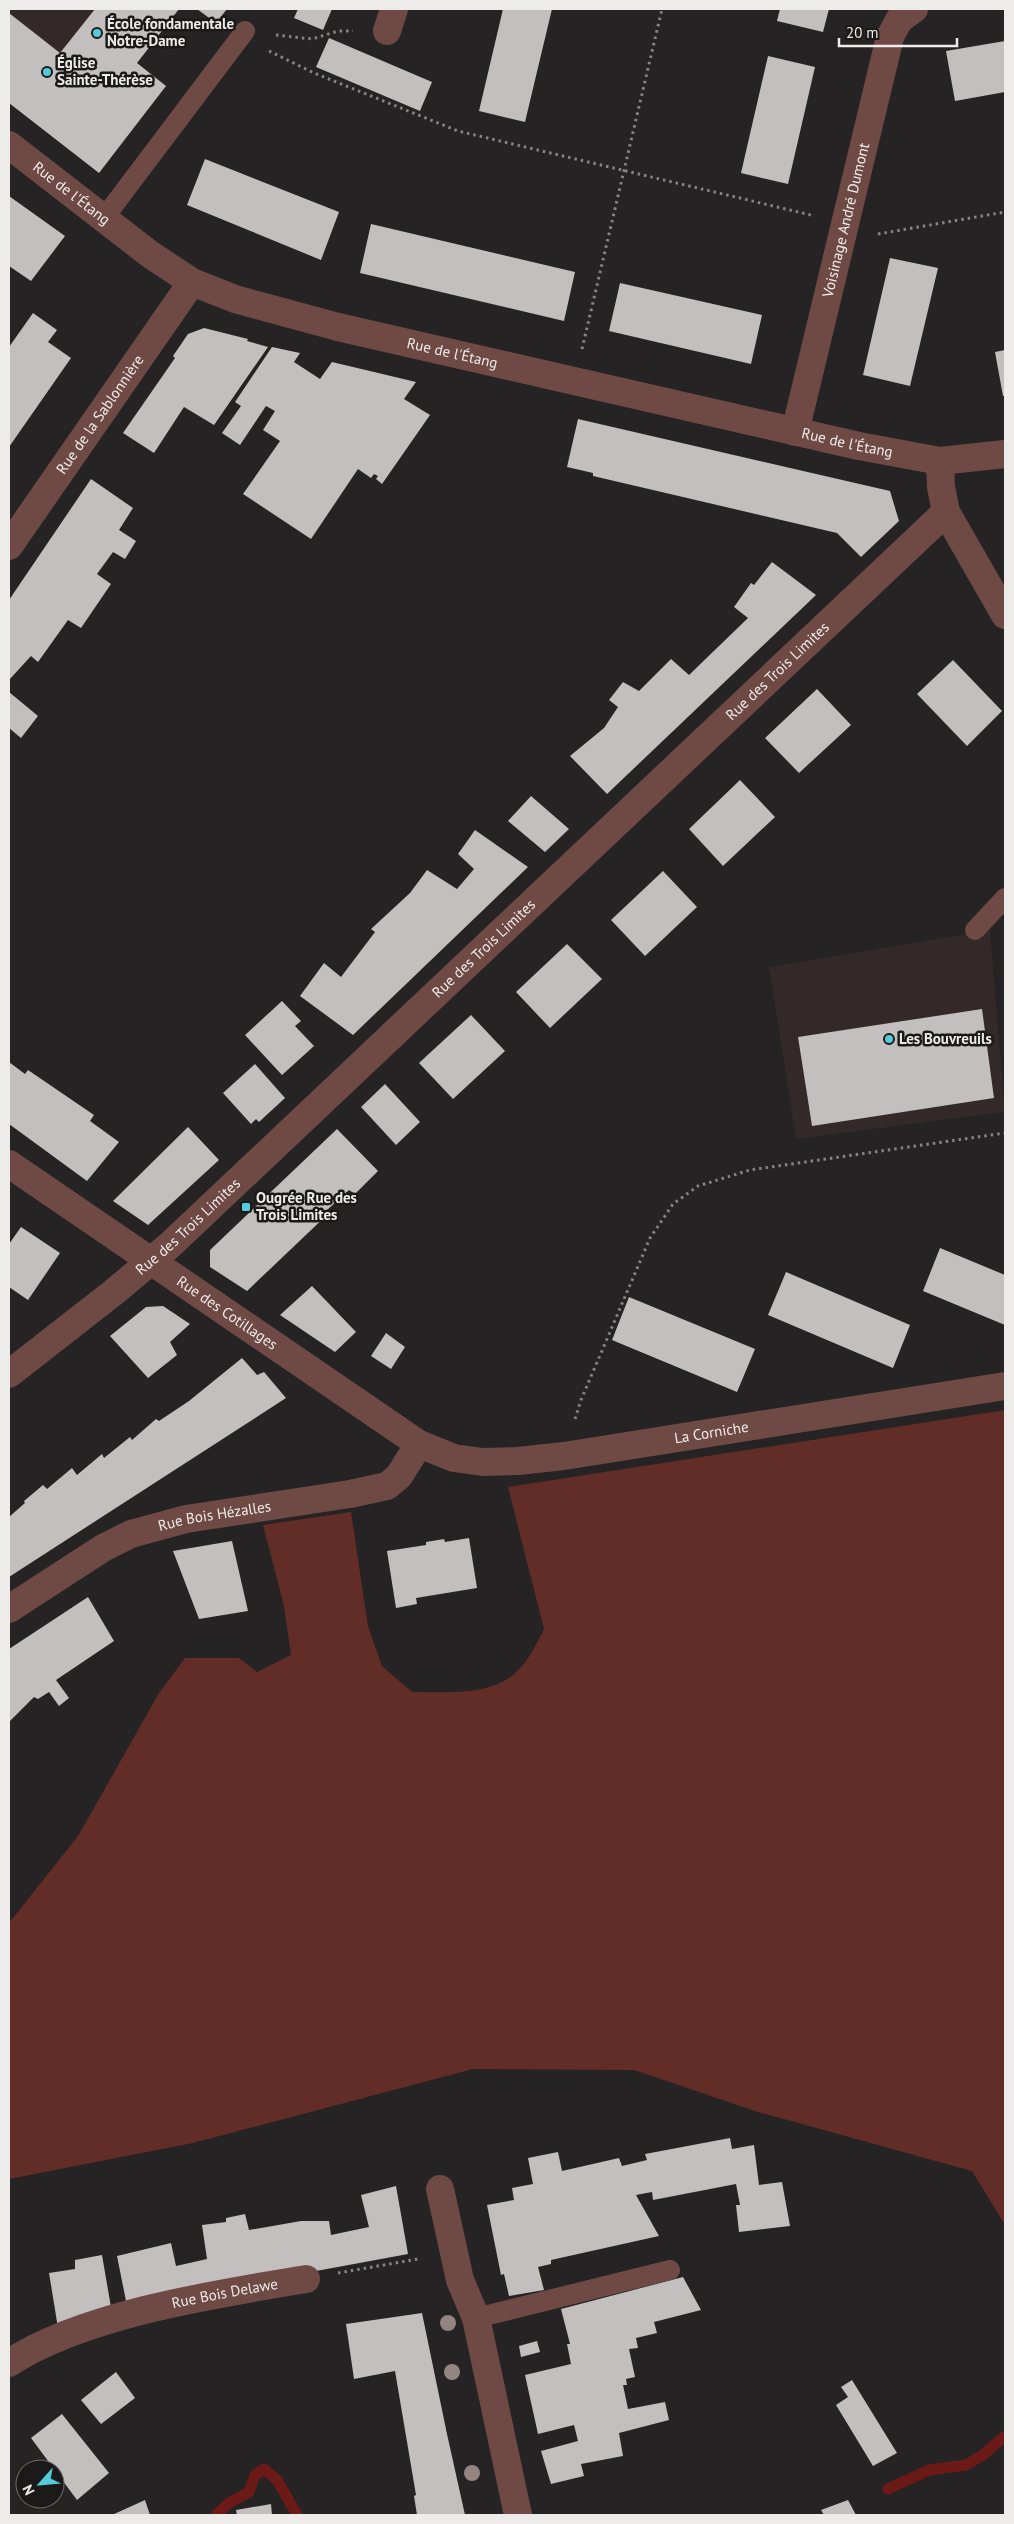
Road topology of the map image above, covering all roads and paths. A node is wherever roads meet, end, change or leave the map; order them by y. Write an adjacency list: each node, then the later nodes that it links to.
1 (662, 9): 6 (path)
2 (907, 11): 9 (street, Voisinage André Dumont)
3 (390, 20): 4 (path)
4 (245, 31): 6 (path); 8 (lane)
5 (9, 144): 8 (street, Rue de l'Étang)
6 (624, 172): 9 (path); 11 (path)
7 (1005, 212): 9 (path)
8 (104, 218): 10 (street, Rue de l'Étang)
9 (842, 231): 12 (street, Voisinage André Dumont)
10 (192, 282): 11 (street, Rue de l'Étang); 16 (street, Rue de la Sablonnière)
11 (575, 380): 12 (street, Rue de l'Étang)
12 (795, 432): 14 (street, Rue de l'Étang)
13 (1005, 454): 14 (street, Rue de l'Étang)
14 (940, 461): 15 (street)
15 (946, 512): 17 (street); 22 (street, Rue des Trois Limites)
16 (9, 546)
17 (1005, 615)
18 (1005, 898): 19 (lane)
19 (975, 930)
20 (1005, 1133): 26 (path)
21 (9, 1164): 22 (street, Rue des Cotillages)
22 (152, 1261): 23 (street, Rue des Trois Limites); 25 (street, Rue des Cotillages)
23 (9, 1374)
24 (1005, 1386): 26 (street, La Corniche)
25 (419, 1444): 26 (street, La Corniche); 27 (street, Rue Bois Hézalles)
26 (564, 1456)
27 (9, 1609)
28 (440, 2189): 32 (street)
29 (420, 2267): 31 (path)
30 (670, 2270): 32 (lane)
31 (306, 2279): 33 (street, Rue Bois Delawe)
32 (476, 2318): 34 (street)
33 (9, 2363)
34 (518, 2515)

